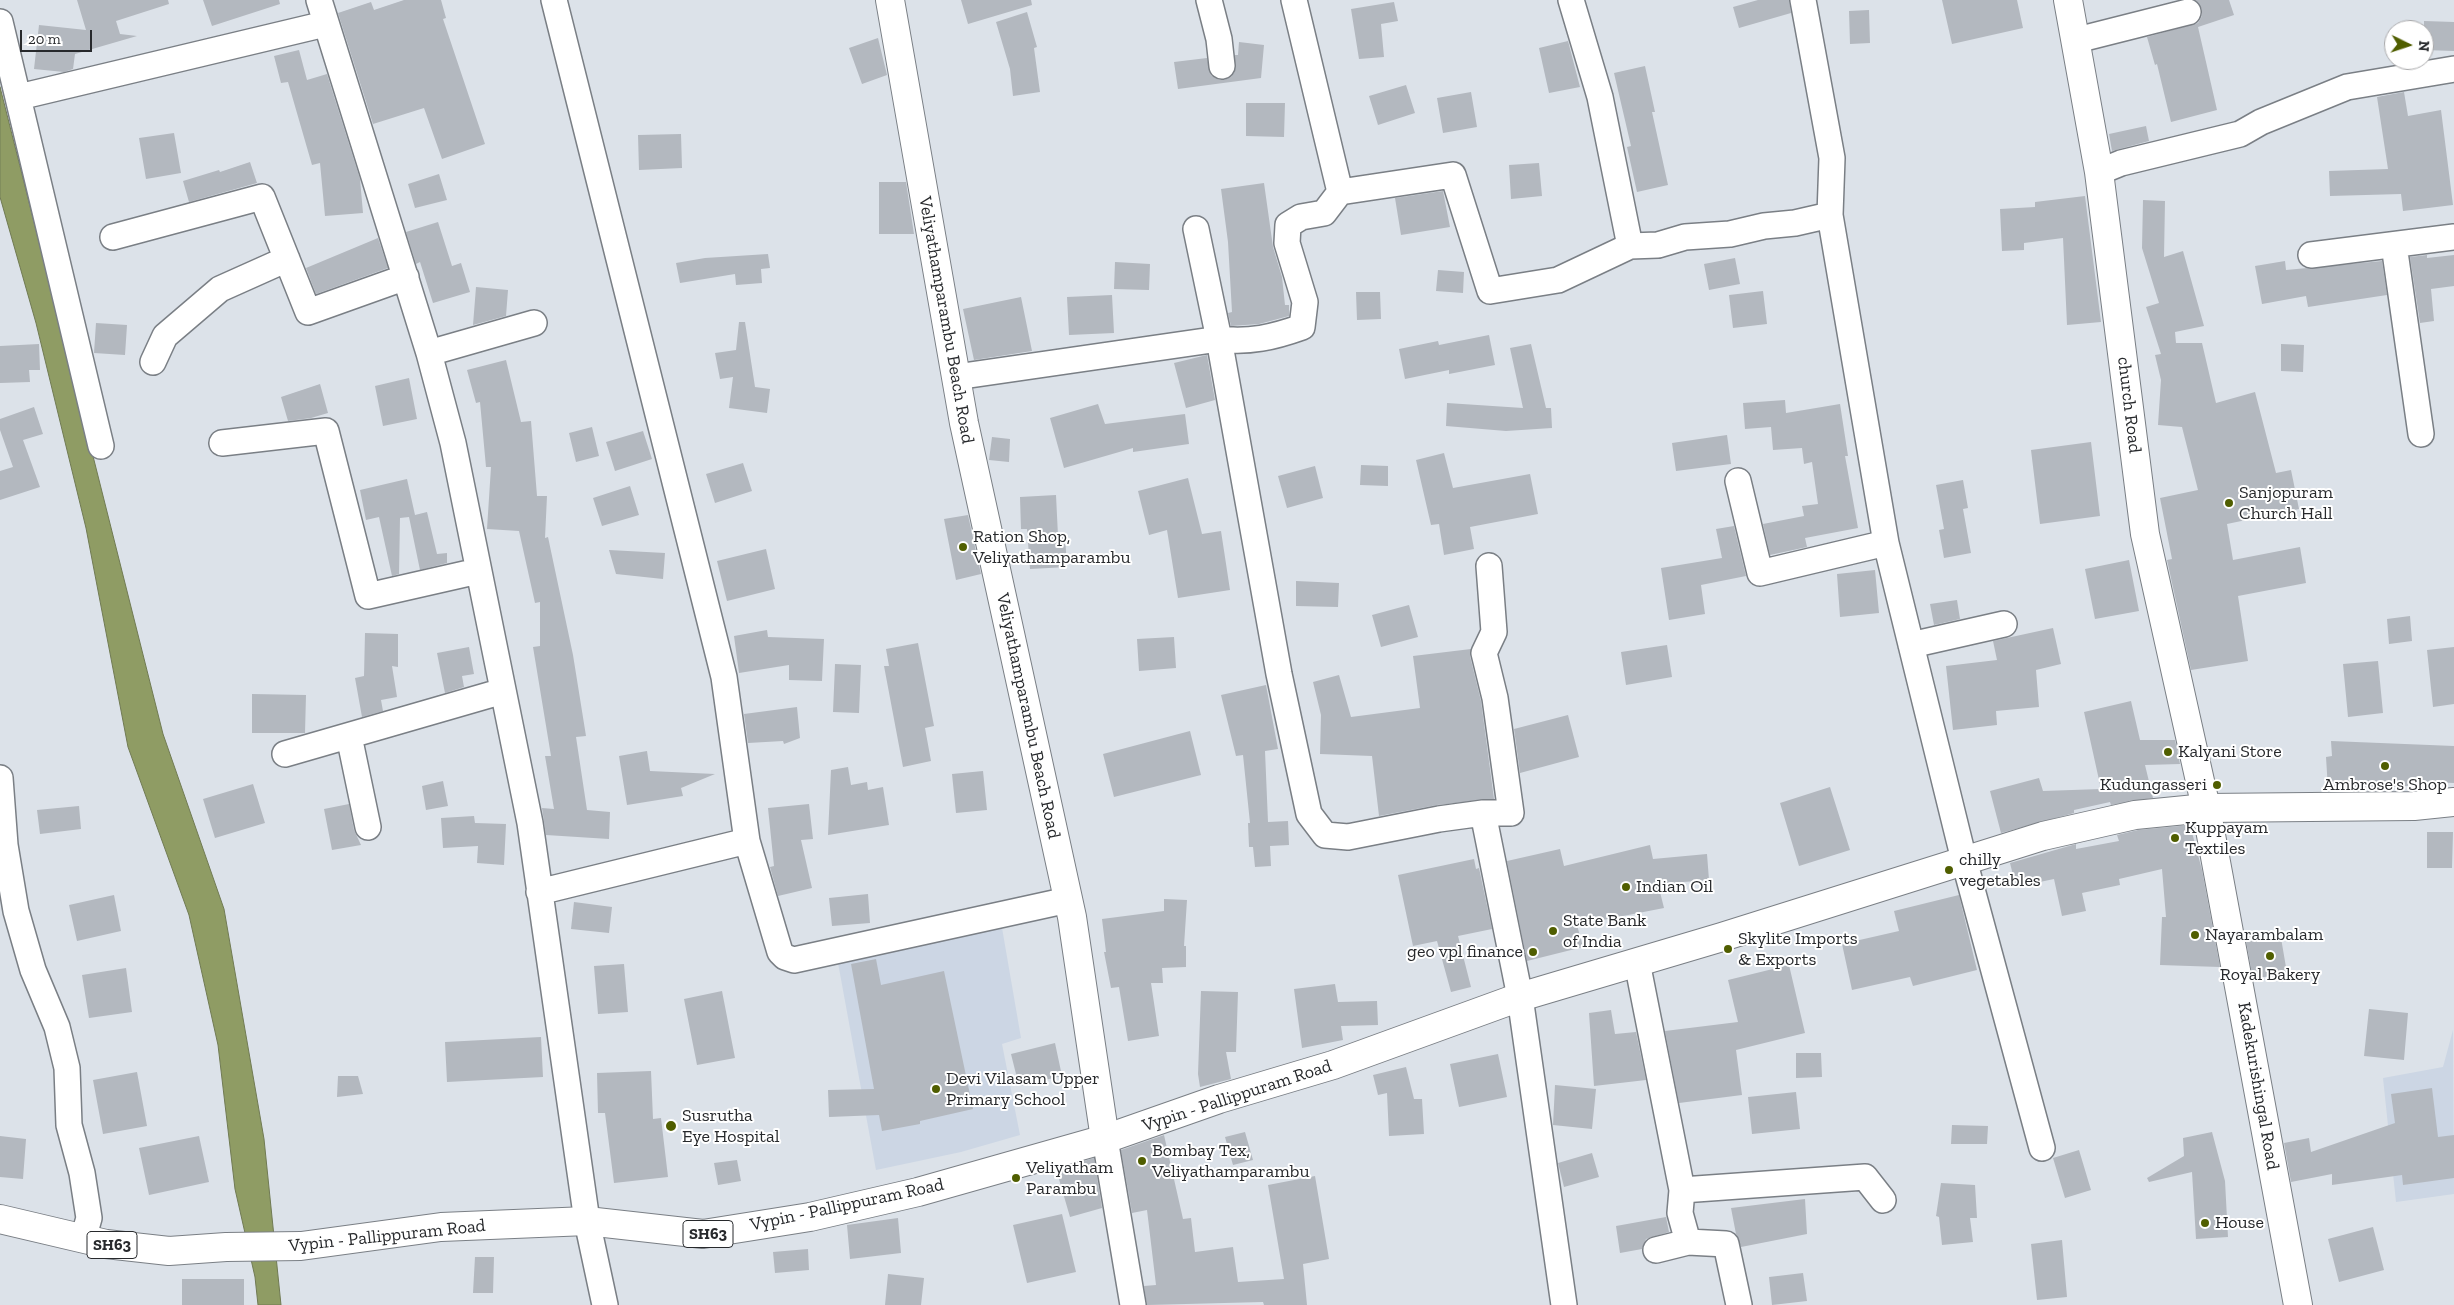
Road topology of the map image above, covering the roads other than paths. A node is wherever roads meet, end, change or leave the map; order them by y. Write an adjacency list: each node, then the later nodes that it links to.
1 (319, 0): 11 (street)
2 (554, 0): 49 (street)
3 (890, 0): 31 (main road, Veliyathamparambu Beach Road)
4 (1209, 0): 13 (street)
5 (1294, 0): 17 (street)
6 (1571, 0): 23 (street)
7 (1803, 0): 18 (street)
8 (2068, 0): 12 (main road, church Road)
9 (2188, 12): 12 (street)
10 (0, 22): 15 (street)
11 (325, 24): 15 (street); 26 (street)
12 (2076, 40): 16 (main road, church Road)
13 (1222, 66)
14 (2454, 69): 16 (street)
15 (19, 97): 34 (street)
16 (2099, 172): 46 (main road, church Road)
17 (1340, 192): 23 (street); 28 (street)
18 (1830, 215): 23 (street); 36 (street)
19 (1196, 229): 28 (street)
20 (113, 237): 25 (street)
21 (2454, 237): 22 (street)
22 (2394, 245): 24 (street); 32 (street)
23 (1630, 246)
24 (2311, 255)
25 (286, 259): 26 (street); 30 (street)
26 (406, 277): 29 (street)
27 (534, 322): 29 (street)
28 (1219, 339): 31 (street); 47 (street)
29 (429, 353): 38 (street)
30 (153, 362)
31 (956, 376): 52 (main road, Veliyathamparambu Beach Road)
32 (2421, 434)
33 (222, 443): 38 (street)
34 (101, 446)
35 (1738, 481): 36 (street)
36 (1886, 543): 40 (street)
37 (1489, 566): 47 (street)
38 (478, 570): 41 (street)
39 (2004, 624): 40 (street)
40 (1911, 645): 50 (street)
41 (503, 691): 42 (street); 51 (street)
42 (349, 736): 43 (street); 48 (street)
43 (285, 754)
44 (0, 778): 61 (street)
45 (2454, 802): 46 (main road, Vypin - Pallippuram Road / SH63)
46 (2206, 808): 50 (main road, Vypin - Pallippuram Road / SH63); 68 (main road, Kadekurishingal Road)
47 (1482, 814): 54 (street)
48 (368, 827)
49 (747, 841): 51 (street); 52 (street)
50 (1964, 860): 53 (main road, Vypin - Pallippuram Road / SH63); 56 (street)
51 (539, 892): 60 (street)
52 (1068, 900): 55 (main road, Veliyathamparambu Beach Road)
53 (1637, 962): 54 (main road, Vypin - Pallippuram Road / SH63); 57 (street)
54 (1520, 997): 55 (main road, Vypin - Pallippuram Road / SH63); 66 (street)
55 (1105, 1139): 60 (main road, Vypin - Pallippuram Road / SH63); 65 (street)
56 (2042, 1148)
57 (1682, 1190): 58 (street); 62 (street)
58 (1883, 1200)
59 (0, 1219): 61 (main road, Vypin - Pallippuram Road / SH63)
60 (587, 1220): 61 (main road, Vypin - Pallippuram Road / SH63); 64 (street)
61 (83, 1240)
62 (1688, 1242): 63 (street); 67 (street)
63 (1656, 1250)
64 (605, 1305)
65 (1133, 1305)
66 (1564, 1305)
67 (1739, 1305)
68 (2298, 1305)

